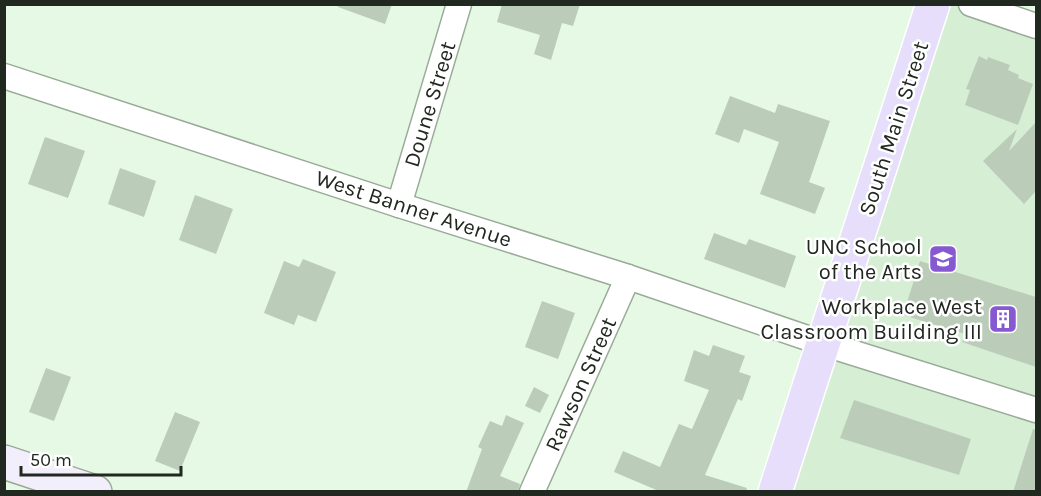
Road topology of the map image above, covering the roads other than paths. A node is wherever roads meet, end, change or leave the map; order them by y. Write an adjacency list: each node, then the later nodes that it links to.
1 (459, 4): 6 (street, Doune Street)
2 (933, 4): 8 (main road, South Main Street)
3 (971, 4): 4 (street)
4 (1036, 26)
5 (4, 76): 6 (street, West Banner Avenue)
6 (399, 205): 7 (street, West Banner Avenue)
7 (628, 277): 8 (street, West Banner Avenue); 12 (street, Rawson Street)
8 (822, 343): 9 (street, West Banner Avenue); 13 (main road, South Main Street)
9 (1036, 410)
10 (4, 462): 11 (street)
11 (95, 492)
12 (532, 492)
13 (775, 492)

